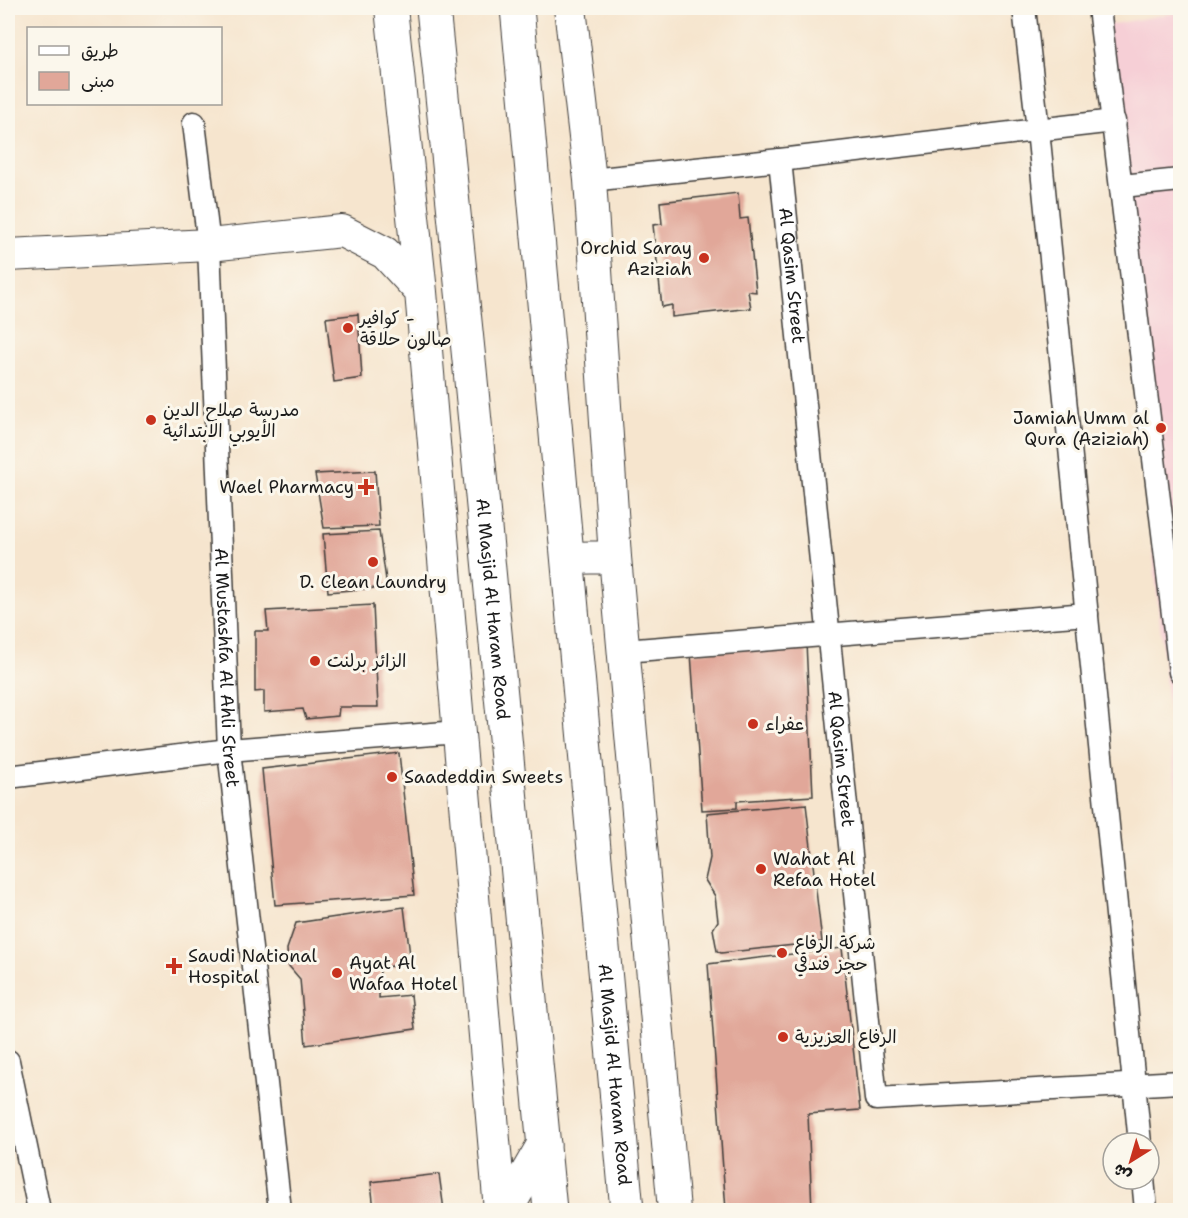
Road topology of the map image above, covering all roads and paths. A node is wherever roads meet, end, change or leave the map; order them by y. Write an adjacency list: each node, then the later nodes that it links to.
1 (391, 8): 16 (street)
2 (433, 8): 30 (main road, Al Masjid Al Haram Road)
3 (517, 8): 18 (main road, Al Masjid Al Haram Road)
4 (570, 8): 11 (street)
5 (1024, 8): 9 (street)
6 (1099, 8): 7 (street)
7 (1113, 121): 9 (street); 13 (street)
8 (194, 123): 14 (street, Al Mustashfa Al Ahli Street)
9 (1038, 130): 10 (street); 19 (street)
10 (780, 160): 11 (street); 20 (street, Al Qasim Street)
11 (590, 180): 17 (street)
12 (1180, 180): 13 (street)
13 (1122, 186): 22 (street)
14 (209, 245): 15 (street); 16 (street); 24 (street, Al Mustashfa Al Ahli Street)
15 (8, 255)
16 (421, 292): 23 (street)
17 (615, 557): 18 (street); 21 (street)
18 (567, 558): 37 (main road, Al Masjid Al Haram Road)
19 (1087, 614): 20 (street); 28 (street)
20 (829, 635): 21 (street); 28 (street, Al Qasim Street)
21 (624, 651): 38 (street)
22 (1180, 672)
23 (458, 732): 24 (street); 34 (street)
24 (229, 750): 25 (street); 33 (street, Al Mustashfa Al Ahli Street)
25 (8, 777)
26 (8, 1061): 32 (street)
27 (1180, 1082): 28 (street)
28 (1134, 1085): 29 (street)
29 (1139, 1131)
30 (544, 1144): 35 (main road); 36 (main road, Al Masjid Al Haram Road)
31 (1144, 1191): 39 (street)
32 (39, 1210)
33 (280, 1210)
34 (500, 1210)
35 (506, 1210)
36 (550, 1210)
37 (627, 1210)
38 (674, 1210)
39 (1146, 1210)

